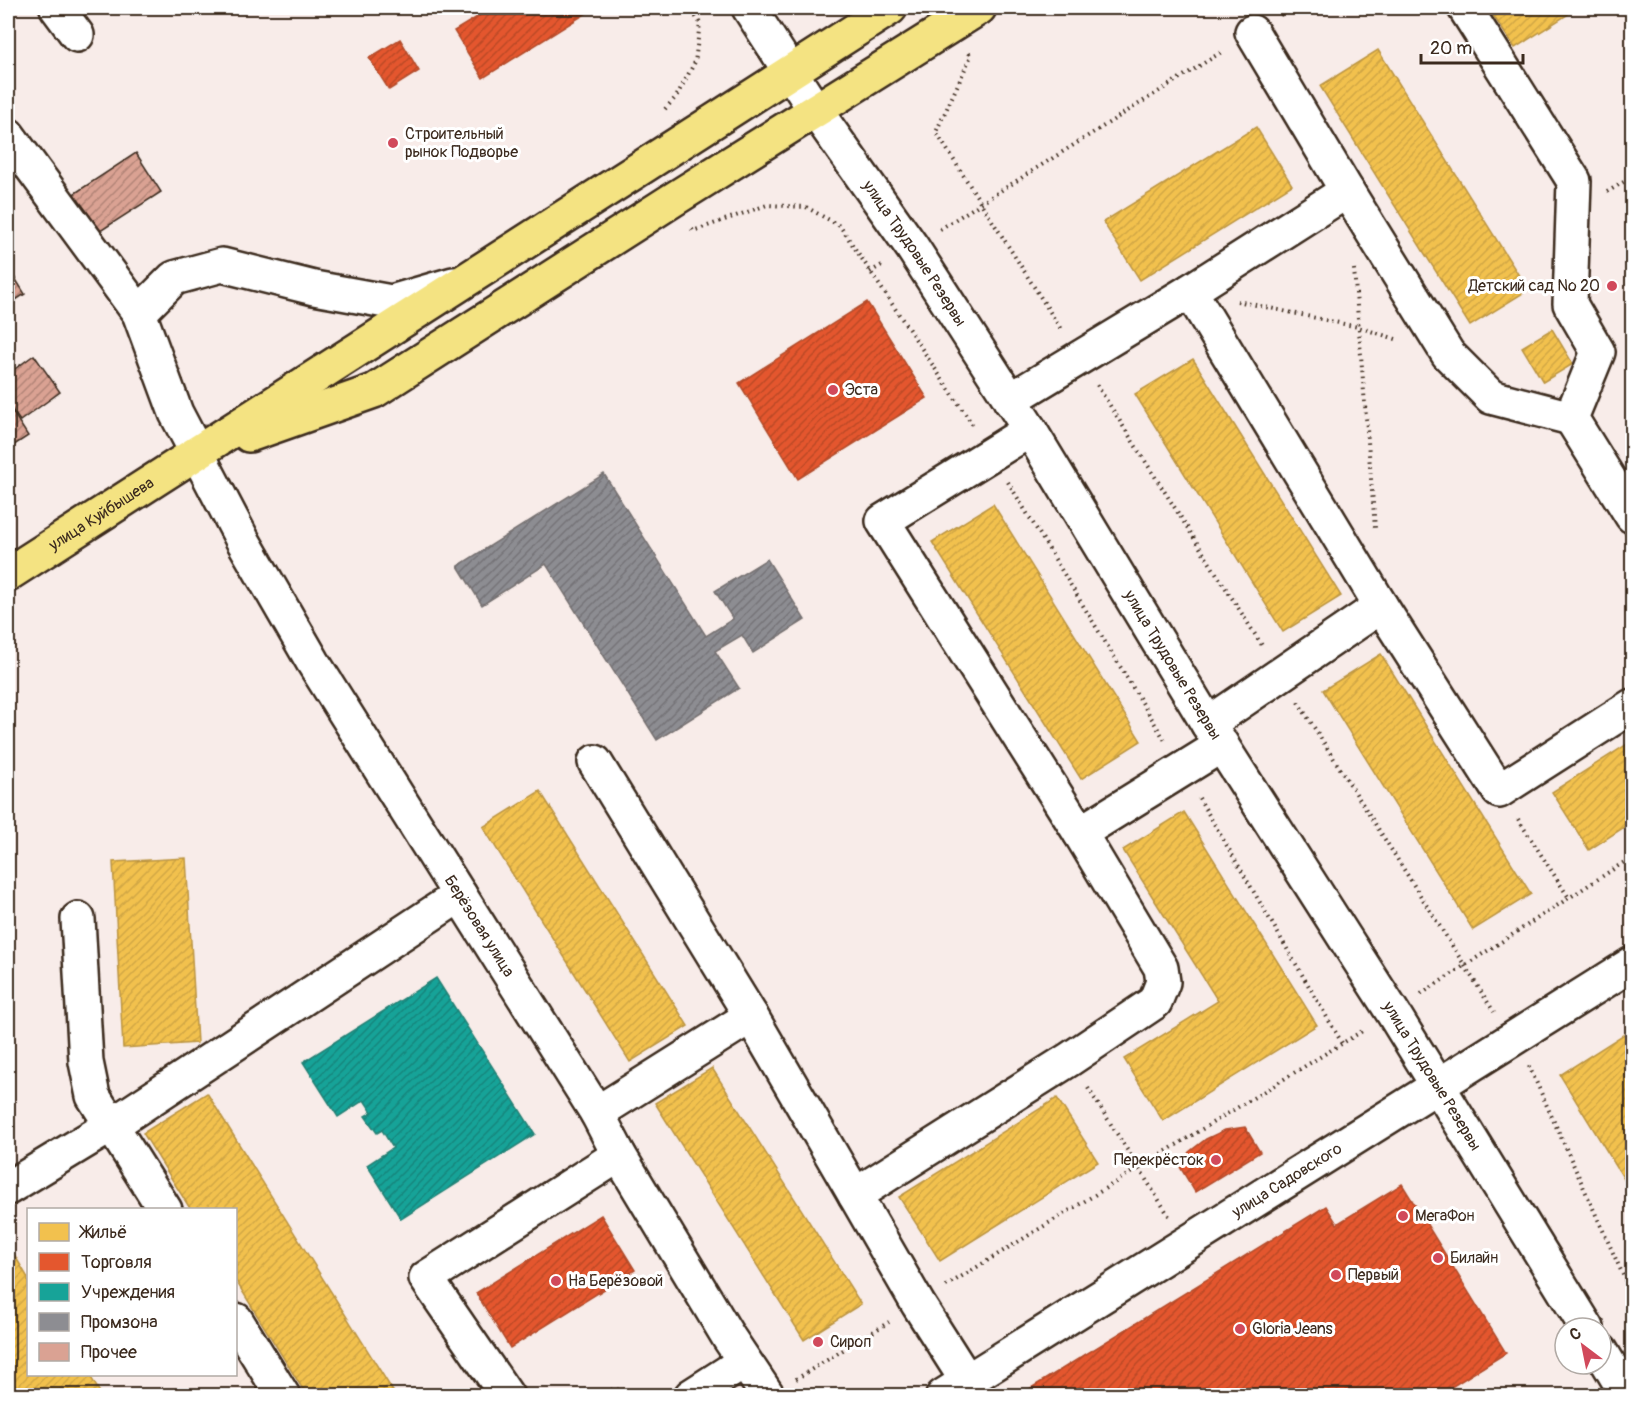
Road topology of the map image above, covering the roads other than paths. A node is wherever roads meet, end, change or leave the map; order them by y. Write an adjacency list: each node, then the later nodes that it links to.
1 (57, 8): 7 (street)
2 (749, 8): 8 (street, улица Трудовые Резервы)
3 (890, 8): 8 (main road)
4 (979, 8): 9 (main road)
5 (1465, 8): 16 (street)
6 (1252, 32): 11 (street)
7 (77, 35)
8 (790, 70): 9 (street, улица Трудовые Резервы); 12 (main road)
9 (815, 110): 15 (street, улица Трудовые Резервы); 18 (main road)
10 (8, 135): 14 (street, Берёзовая улица)
11 (1347, 191): 13 (street); 16 (street)
12 (467, 281): 14 (street); 18 (main road)
13 (1190, 291): 15 (street); 21 (street)
14 (139, 313): 18 (street, Берёзовая улица)
15 (1011, 400): 17 (street, улица Трудовые Резервы)
16 (1571, 418): 19 (street)
17 (1030, 430): 23 (street, улица Трудовые Резервы); 25 (street)
18 (196, 453): 20 (main road, улица Куйбышева); 26 (street, Берёзовая улица)
19 (1632, 516)
20 (8, 574)
21 (1381, 606): 22 (street); 23 (street)
22 (1632, 706)
23 (1215, 735): 25 (street); 30 (street, улица Трудовые Резервы)
24 (595, 762): 29 (street)
25 (1080, 833): 35 (street)
26 (460, 895): 31 (street, Берёзовая улица); 32 (street)
27 (78, 919): 32 (street)
28 (1632, 964): 30 (street, улица Садовского)
29 (751, 1016): 31 (street); 35 (street)
30 (1438, 1085): 37 (street, улица Трудовые Резервы); 41 (street, улица Садовского)
31 (597, 1113): 33 (street, Берёзовая улица)
32 (112, 1125): 34 (street); 36 (street)
33 (619, 1155): 39 (street, Берёзовая улица); 45 (street)
34 (8, 1188)
35 (855, 1196): 41 (street)
36 (164, 1208)
37 (1580, 1316)
38 (237, 1322): 44 (street)
39 (744, 1362): 43 (street, Берёзовая улица); 46 (street)
40 (1613, 1367): 42 (street)
41 (955, 1388)
42 (1628, 1388)
43 (779, 1389)
44 (283, 1395)
45 (503, 1395)
46 (691, 1395)

